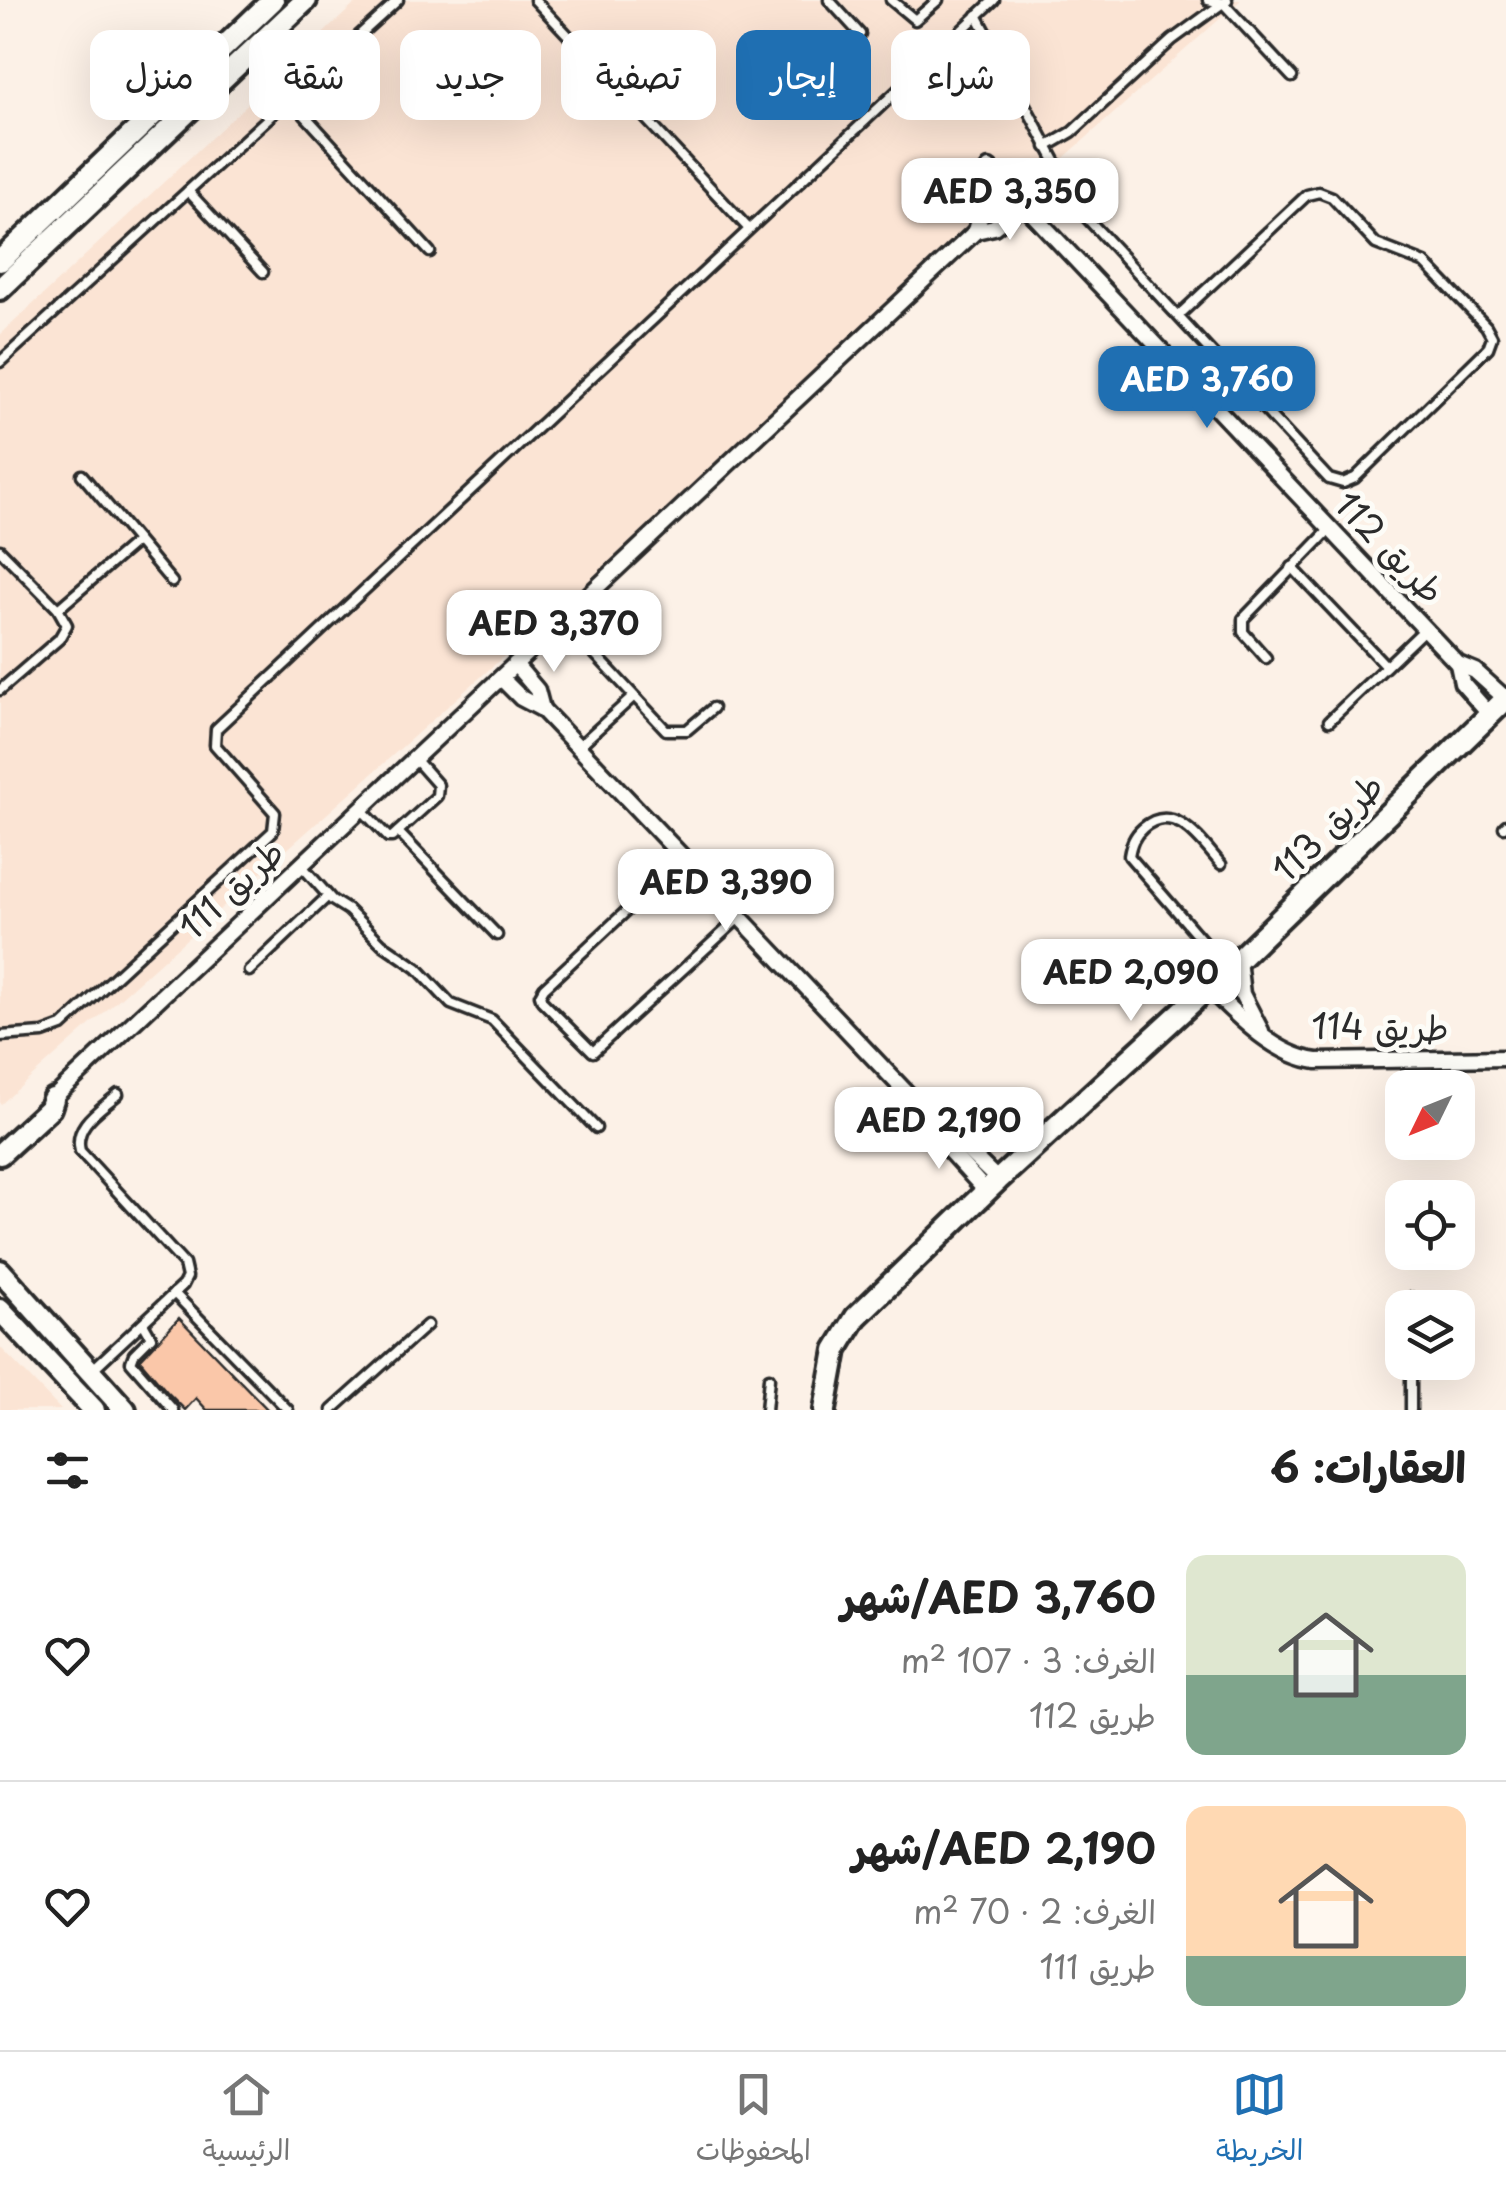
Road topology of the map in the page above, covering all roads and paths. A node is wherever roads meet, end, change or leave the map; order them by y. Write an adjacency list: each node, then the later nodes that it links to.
1 (274, 0): 25 (street)
2 (306, 0): 27 (street)
3 (398, 0): 12 (lane)
4 (535, 0): 22 (lane)
5 (829, 0): 13 (lane)
6 (891, 0): 7 (lane)
7 (938, 0)
8 (994, 0): 11 (lane)
9 (1208, 0): 10 (lane)
10 (1225, 2): 14 (lane); 17 (lane)
11 (978, 15): 17 (lane); 22 (lane)
12 (364, 30)
13 (856, 30)
14 (1292, 77)
15 (264, 120): 20 (lane)
16 (309, 120): 24 (lane)
17 (1046, 148): 28 (lane)
18 (988, 168): 19 (street, طريق 112)
19 (1006, 186): 21 (street, طريق 112); 23 (street, طريق 111)
20 (188, 191): 26 (lane); 29 (lane)
21 (1022, 204): 23 (street, طريق 111); 31 (street, طريق 112)
22 (748, 228): 65 (lane)
23 (976, 231): 40 (street, طريق 111)
24 (430, 252)
25 (0, 261)
26 (263, 272)
27 (0, 289)
28 (1178, 316): 28 (lane)
29 (0, 362)
30 (82, 475): 32 (lane)
31 (1330, 529): 34 (lane); 37 (street, طريق 112)
32 (138, 541): 35 (lane); 36 (lane)
33 (0, 550): 36 (lane)
34 (1292, 567): 39 (lane); 42 (lane)
35 (172, 582)
36 (58, 609): 44 (lane)
37 (1425, 629): 41 (street, طريق 112); 42 (lane)
38 (594, 653): 45 (lane)
39 (1266, 658)
40 (515, 664): 43 (street, طريق 111); 47 (street)
41 (1458, 664): 46 (street, طريق 112); 49 (street, طريق 112)
42 (1386, 666): 50 (lane)
43 (500, 678): 47 (street); 52 (street, طريق 111)
44 (0, 690)
45 (633, 696): 48 (lane); 51 (lane)
46 (1506, 699): 49 (street, طريق 113)
47 (542, 708): 51 (street)
48 (713, 708)
49 (1490, 715): 61 (street, طريق 113)
50 (1329, 722)
51 (578, 747): 55 (street)
52 (414, 759): 53 (street, طريق 111); 54 (lane)
53 (361, 808): 54 (lane); 57 (street, طريق 111)
54 (398, 832): 60 (lane)
55 (684, 858): 59 (street); 59 (lane)
56 (1221, 864): 61 (lane, طريق 114)
57 (301, 865): 58 (lane); 68 (street, طريق 111)
58 (328, 896): 62 (lane); 69 (lane)
59 (740, 917): 72 (street)
60 (497, 935)
61 (1232, 965): 63 (street, طريق 113); 64 (street, طريق 114)
62 (249, 971)
63 (1208, 988): 64 (street, طريق 114); 72 (street, طريق 113)
64 (1261, 1032): 66 (street, طريق 114)
65 (0, 1036)
66 (1506, 1058)
67 (118, 1094): 74 (lane)
68 (53, 1099): 70 (street, طريق 111); 71 (street)
69 (596, 1128)
70 (0, 1140)
71 (0, 1154)
72 (992, 1185): 81 (street, طريق 113)
73 (0, 1272): 78 (street)
74 (174, 1294): 76 (lane); 85 (lane)
75 (0, 1310): 82 (street)
76 (143, 1322): 78 (lane); 84 (lane)
77 (427, 1326): 86 (lane)
78 (91, 1371): 83 (street)
79 (769, 1378): 87 (lane)
80 (1411, 1380): 90 (lane)
81 (830, 1388): 88 (street, طريق 113); 89 (street, طريق 113)
82 (94, 1410)
83 (125, 1410)
84 (173, 1410)
85 (288, 1410)
86 (332, 1410)
87 (766, 1410)
88 (825, 1410)
89 (836, 1410)
90 (1411, 1410)

